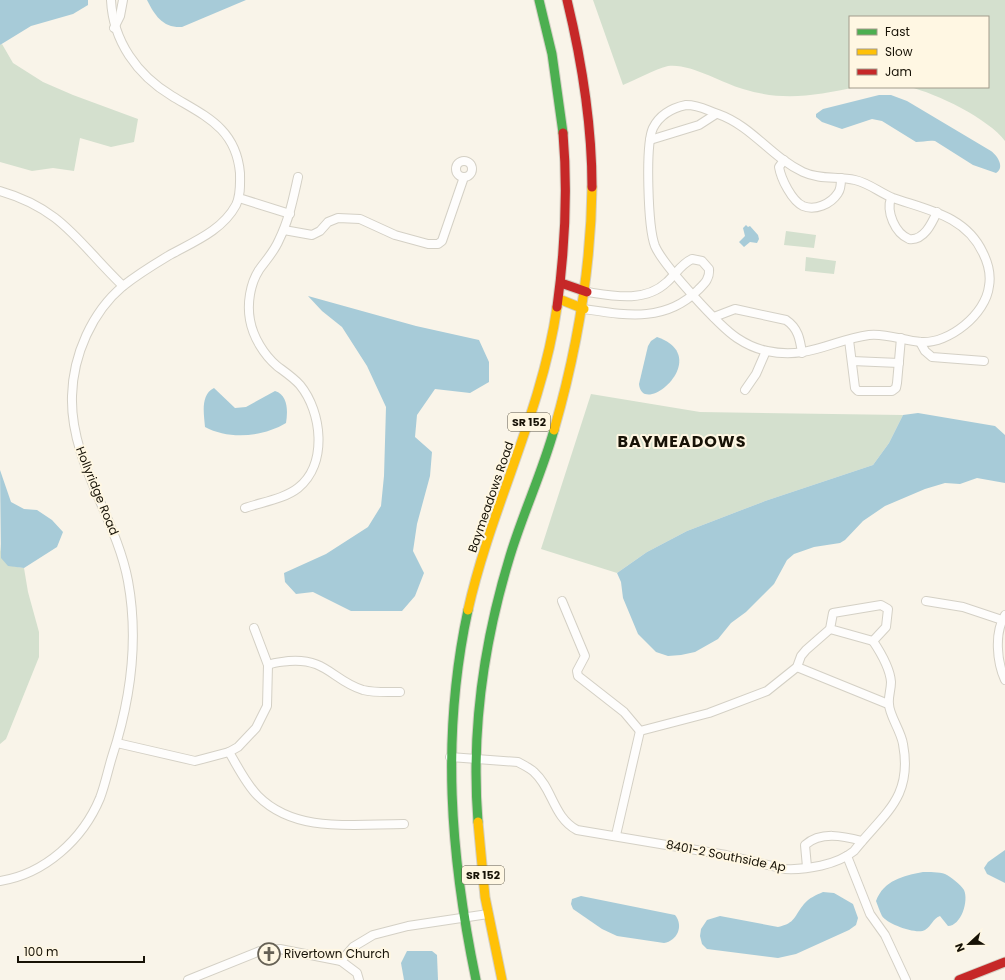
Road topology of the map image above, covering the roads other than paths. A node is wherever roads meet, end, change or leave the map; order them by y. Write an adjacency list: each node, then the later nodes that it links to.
1 (111, 0): 5 (street, Hollyridge Road)
2 (123, 0): 5 (street)
3 (539, 0): 19 (main road, Baymeadows Road / SR 152)
4 (567, 0): 21 (main road, SR 152)
5 (114, 28): 13 (street, Hollyridge Road)
6 (716, 114): 7 (street); 7 (street); 8 (street)
7 (650, 140): 18 (street)
8 (784, 160): 11 (street); 11 (street)
9 (298, 177): 16 (street)
10 (464, 177): 17 (street)
11 (841, 178): 14 (street)
12 (0, 191): 20 (street)
13 (239, 198): 16 (street); 20 (street, Hollyridge Road)
14 (891, 198): 15 (street); 15 (street)
15 (937, 212): 28 (street)
16 (290, 214): 17 (street)
17 (284, 230): 35 (street)
18 (675, 273): 21 (street); 22 (street); 22 (street)
19 (561, 283): 21 (main road); 23 (main road, Baymeadows Road / SR 152)
20 (122, 286): 48 (street, Hollyridge Road)
21 (586, 292): 24 (main road, SR 152)
22 (693, 294): 24 (street); 25 (street)
23 (560, 299): 24 (main road); 50 (main road, Baymeadows Road / SR 152)
24 (584, 309): 51 (main road, SR 152)
25 (714, 317): 29 (street); 30 (street)
26 (902, 338): 27 (street); 28 (street); 33 (street)
27 (849, 340): 30 (street); 31 (street)
28 (920, 342): 32 (street)
29 (766, 351): 30 (street); 34 (street)
30 (802, 353)
31 (852, 361): 33 (street); 33 (street)
32 (984, 361)
33 (899, 363)
34 (745, 390)
35 (245, 508)
36 (926, 601): 38 (street)
37 (562, 602): 47 (street)
38 (1003, 617): 44 (street)
39 (254, 628): 42 (street)
40 (830, 629): 41 (street); 41 (street); 43 (street)
41 (873, 641): 46 (street, 8401-2 Southside Ap)
42 (268, 665): 45 (street); 49 (street)
43 (797, 667): 46 (street); 47 (street)
44 (1005, 680)
45 (400, 692)
46 (888, 704): 54 (street, 8401-2 Southside Ap)
47 (640, 732): 53 (street)
48 (117, 743): 49 (street); 57 (street, Hollyridge Road)
49 (229, 752): 52 (street)
50 (450, 757): 51 (street, 8401-2 Southside Ap); 59 (main road, Baymeadows Road / SR 152)
51 (477, 759): 53 (street, 8401-2 Southside Ap); 58 (main road, SR 152)
52 (404, 824)
53 (616, 835): 56 (street, 8401-2 Southside Ap)
54 (862, 841): 55 (street, 8401-2 Southside Ap); 56 (street)
55 (847, 856): 56 (street, 8401-2 Southside Ap); 66 (street)
56 (807, 867)
57 (0, 881)
58 (488, 914): 59 (street); 65 (main road, SR 152)
59 (462, 917): 60 (street); 64 (main road, Baymeadows Road / SR 152)
60 (341, 961): 62 (street); 63 (street)
61 (1005, 962): 67 (main road)
62 (188, 980)
63 (359, 980)
64 (476, 980)
65 (502, 980)
66 (906, 980)
67 (959, 980)

